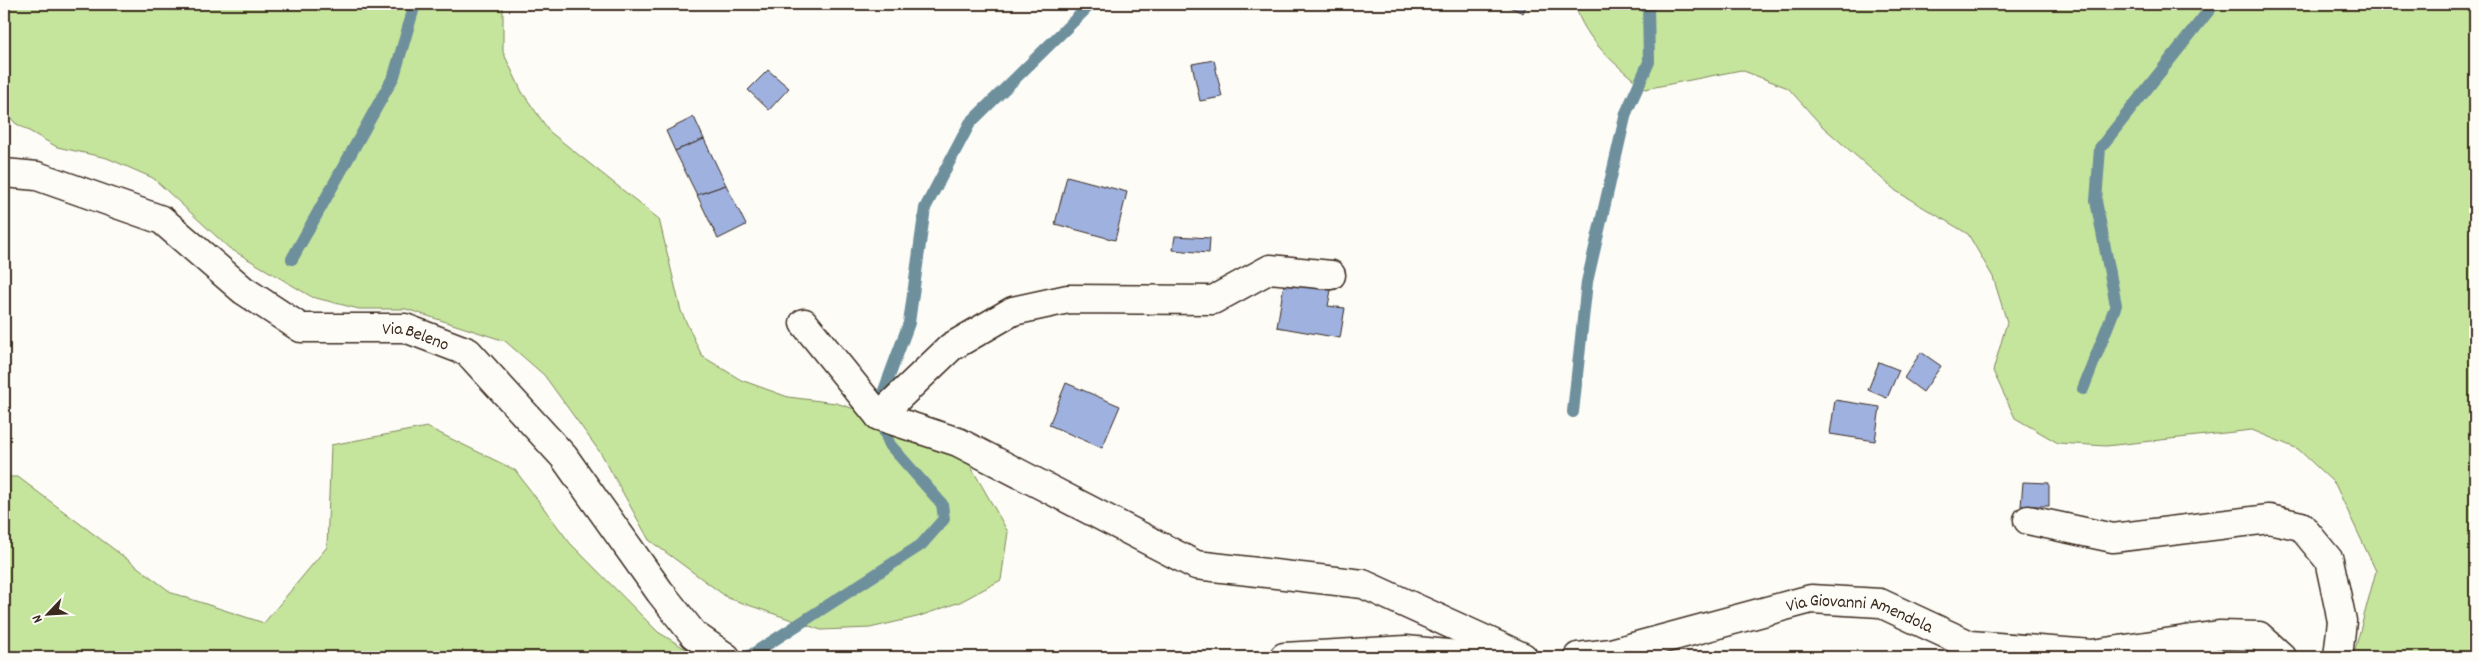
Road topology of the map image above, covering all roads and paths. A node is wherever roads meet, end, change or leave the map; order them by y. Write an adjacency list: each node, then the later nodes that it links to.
1 (4, 173): 6 (street, Via Beleno)
2 (1331, 275): 4 (street)
3 (804, 322): 4 (street)
4 (879, 416): 9 (street)
5 (2028, 520): 12 (street)
6 (726, 657)
7 (1284, 657): 8 (street)
8 (1479, 657)
9 (1523, 657)
10 (1578, 657): 11 (street, Via Giovanni Amendola)
11 (2282, 657)
12 (2338, 657)

